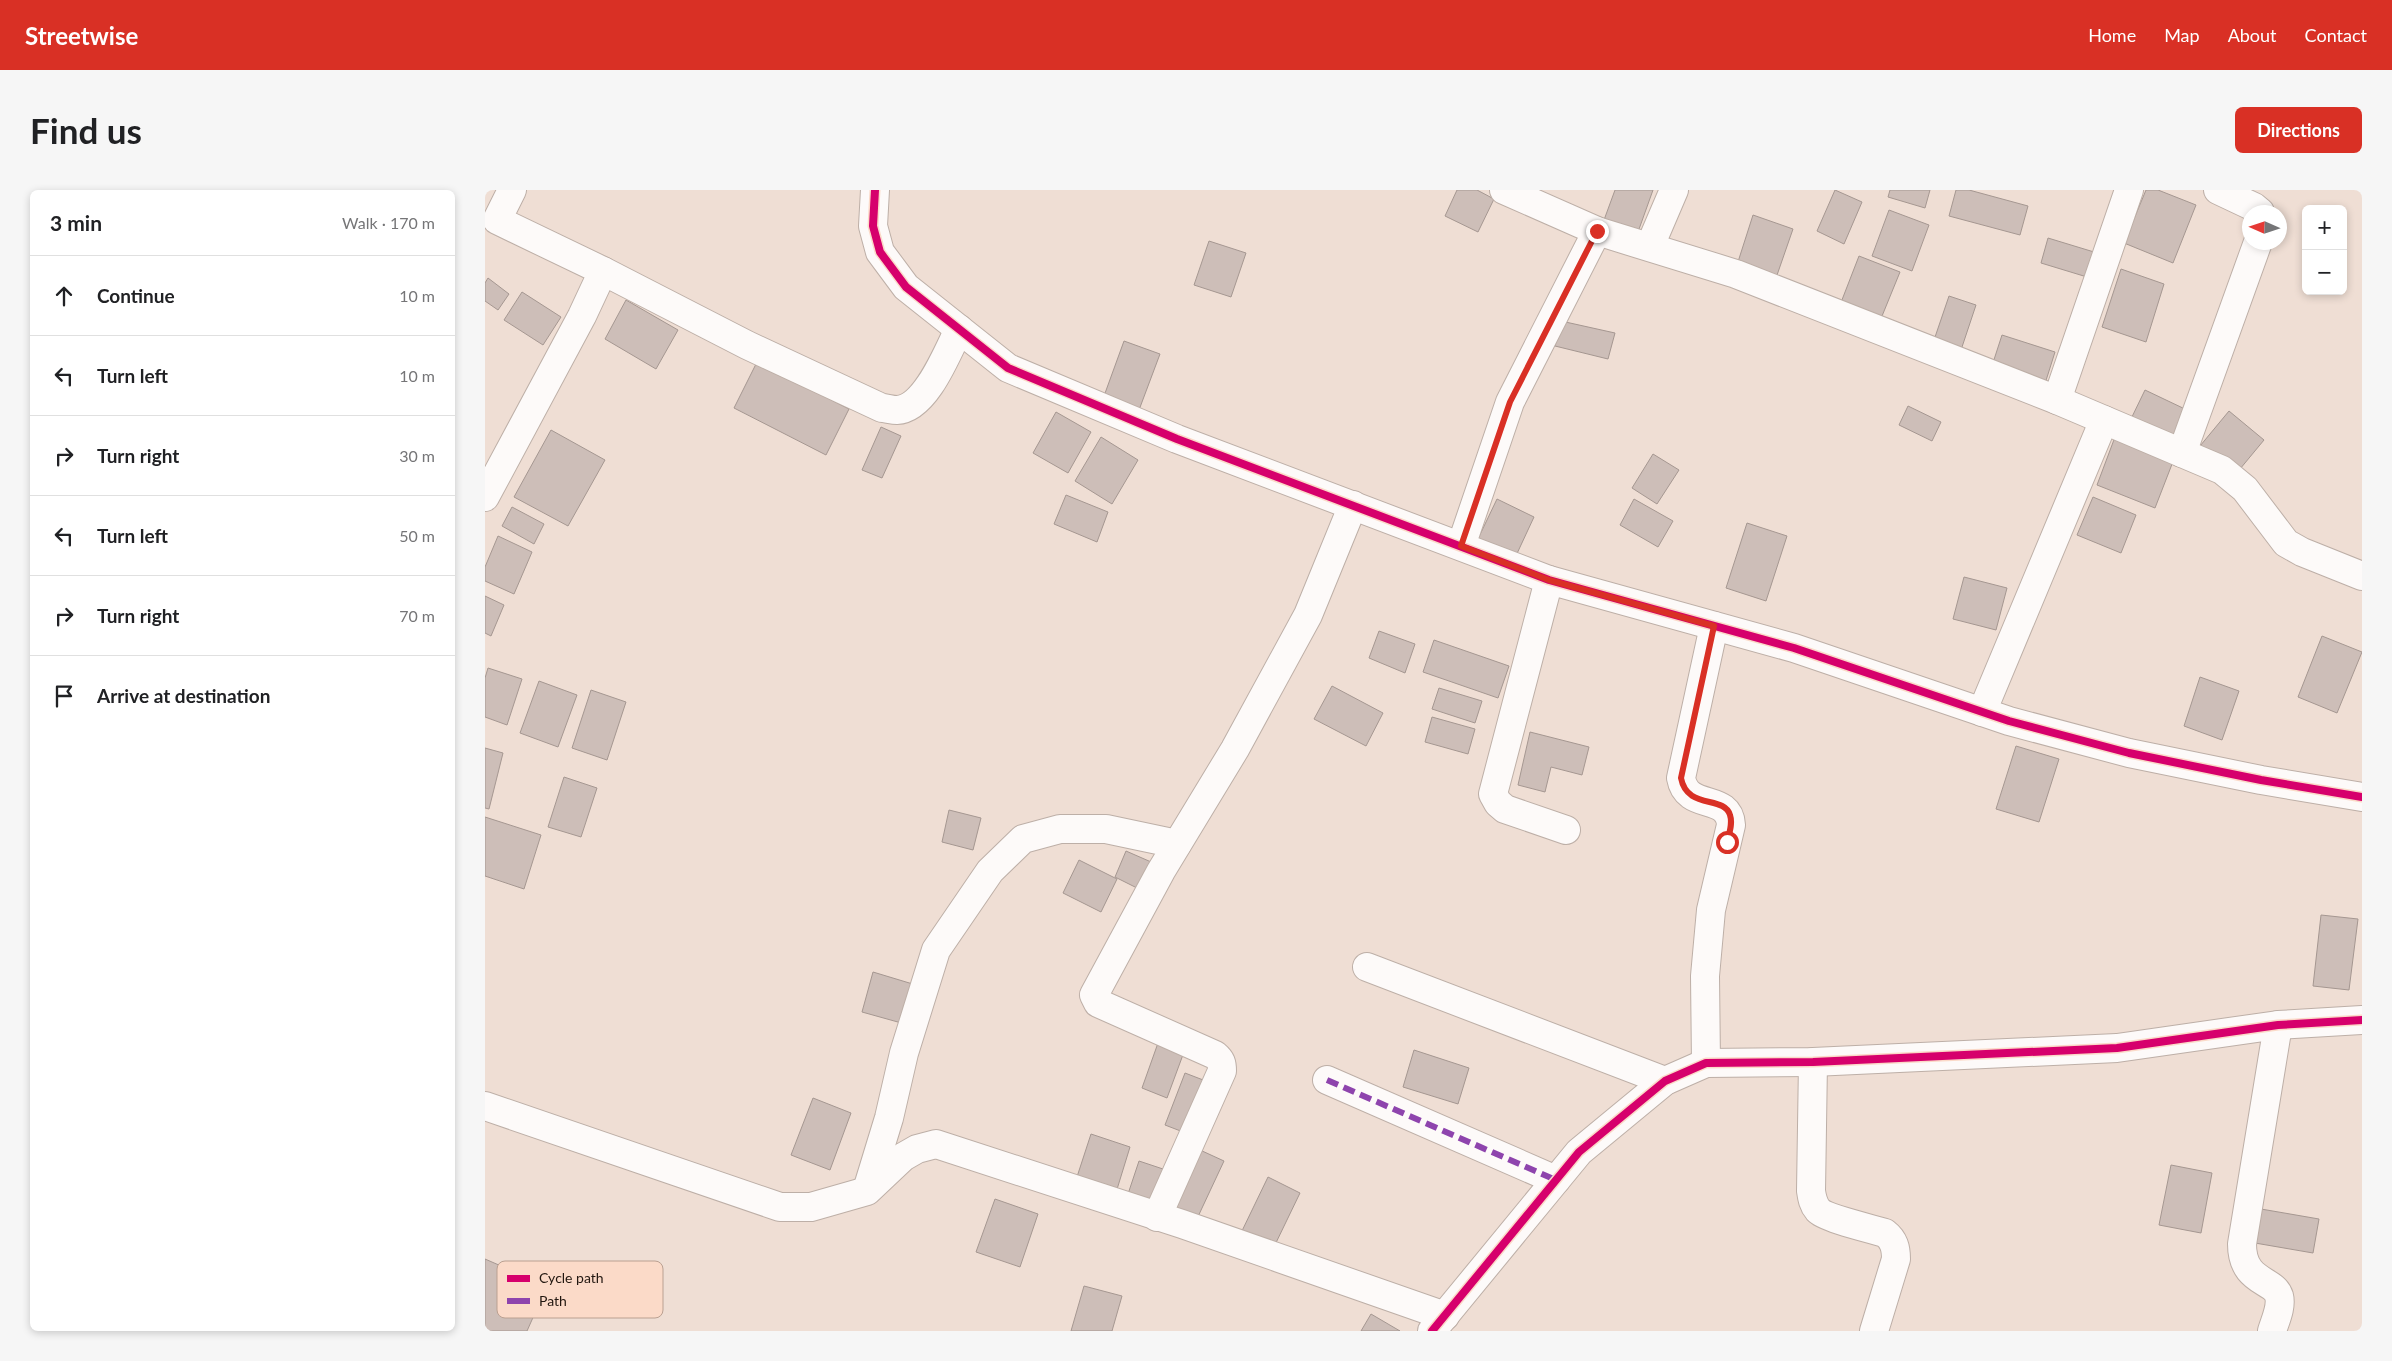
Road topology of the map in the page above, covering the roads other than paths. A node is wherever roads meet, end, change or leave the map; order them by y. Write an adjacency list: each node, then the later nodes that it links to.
1 (512, 190): 8 (street)
2 (875, 190): 13 (street)
3 (1504, 190): 9 (street)
4 (1674, 190): 10 (street)
5 (2129, 190): 14 (street)
6 (2219, 190): 7 (street)
7 (2250, 205)
8 (491, 217): 12 (street)
9 (1597, 231): 10 (street); 19 (street)
10 (1650, 246): 14 (street)
11 (2255, 250): 16 (street)
12 (603, 271): 13 (street); 17 (street)
13 (959, 329): 18 (street)
14 (2057, 400): 15 (street)
15 (2103, 420): 16 (street); 23 (street)
16 (2182, 453): 20 (street)
17 (485, 497)
18 (1353, 505): 19 (street); 26 (street)
19 (1461, 546): 21 (street)
20 (2362, 576)
21 (1549, 580): 22 (street); 25 (street)
22 (1714, 626): 23 (street); 31 (street)
23 (1982, 712): 24 (street)
24 (2362, 797)
25 (1566, 830)
26 (1177, 844): 36 (street); 37 (street)
27 (1367, 967): 33 (street)
28 (2362, 1020): 29 (street)
29 (2278, 1025): 30 (street); 40 (street)
30 (1813, 1062): 31 (street); 39 (street)
31 (1706, 1064): 33 (street)
32 (1327, 1080): 35 (street)
33 (1665, 1081): 35 (street)
34 (485, 1106): 36 (street)
35 (1557, 1180): 38 (street)
36 (867, 1191): 37 (street)
37 (1157, 1217): 38 (street)
38 (1439, 1324)
39 (1874, 1331)
40 (2272, 1331)

